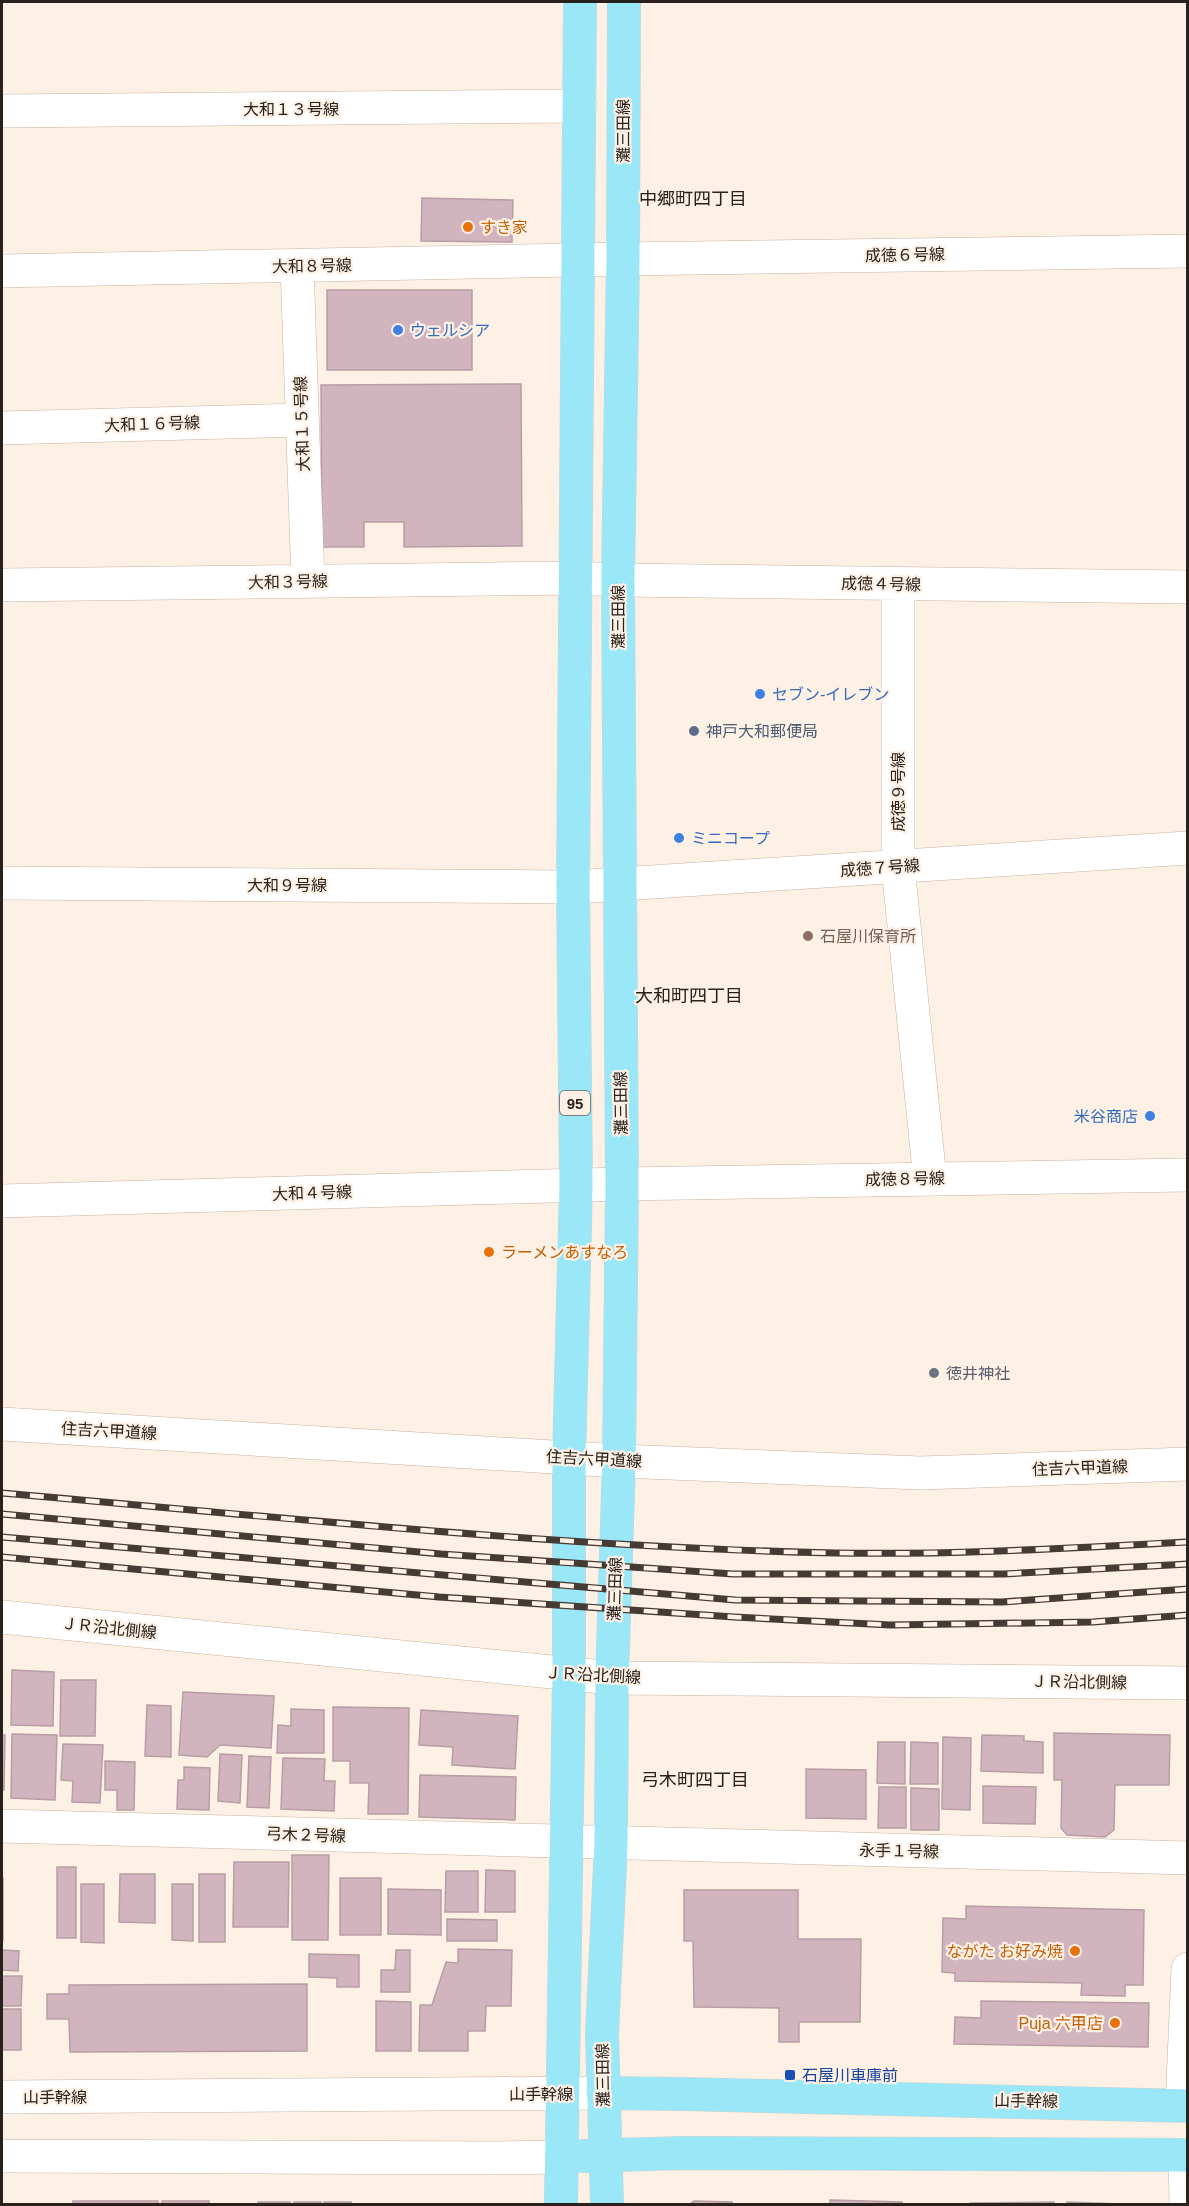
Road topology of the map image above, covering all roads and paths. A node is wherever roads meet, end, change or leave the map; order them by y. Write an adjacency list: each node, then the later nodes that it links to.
1 (580, 2): 3 (main road, 95)
2 (624, 2): 6 (main road, 灘三田線)
3 (580, 106): 4 (street, 大和１３号線); 7 (main road, 95)
4 (2, 111)
5 (1188, 251): 6 (street, 成徳６号線)
6 (623, 259): 7 (street, 大和８号線); 13 (main road, 灘三田線)
7 (579, 261): 8 (street, 大和８号線); 12 (main road, 95)
8 (297, 266): 9 (street, 大和８号線); 10 (street, 大和１５号線)
9 (2, 271)
10 (302, 420): 11 (street, 大和１６号線); 14 (street, 大和１５号線)
11 (2, 428)
12 (575, 578): 13 (street, 成徳４号線); 14 (street, 大和３号線); 22 (main road, 95)
13 (618, 580): 15 (street, 成徳４号線); 21 (main road, 灘三田線)
14 (308, 582): 16 (street, 大和３号線)
15 (898, 584): 17 (street, 成徳４号線); 19 (street, 成徳９号線)
16 (2, 585)
17 (1188, 587)
18 (1188, 848): 19 (street, 成徳７号線)
19 (898, 867): 21 (street, 成徳７号線); 24 (street, 成徳９号線)
20 (2, 883): 22 (street, 大和９号線)
21 (619, 885): 22 (street, 成徳７号線); 25 (main road, 灘三田線)
22 (573, 887): 26 (main road, 95)
23 (1188, 1175): 24 (street, 成徳８号線)
24 (930, 1179): 25 (street, 成徳８号線)
25 (622, 1184): 26 (street, 大和４号線); 30 (main road, 灘三田線)
26 (576, 1185): 27 (street, 大和４号線); 29 (main road, 95)
27 (2, 1201)
28 (2, 1424): 29 (street, 住吉六甲道線)
29 (569, 1458): 30 (street, 住吉六甲道線); 33 (main road, 95)
30 (619, 1461): 31 (street, 住吉六甲道線); 34 (main road, 灘三田線)
31 (1188, 1464)
32 (2, 1617): 33 (street, ＪＲ沿北側線)
33 (569, 1675): 34 (street, ＪＲ沿北側線); 37 (main road, 95)
34 (612, 1678): 35 (street, ＪＲ沿北側線); 38 (main road, 灘三田線)
35 (1188, 1683)
36 (2, 1826): 37 (street, 弓木２号線)
37 (567, 1843): 38 (street, 弓木２号線); 42 (main road, 95)
38 (611, 1844): 39 (street, 永手１号線); 41 (main road, 灘三田線)
39 (1188, 1858)
40 (1188, 1969): 44 (street)
41 (603, 2093): 42 (street, 山手幹線); 44 (main road, 山手幹線); 47 (main road, 灘三田線)
42 (563, 2094): 43 (street, 山手幹線); 48 (main road, 95)
43 (2, 2097)
44 (1185, 2106)
45 (1186, 2155): 47 (main road); 51 (street)
46 (2, 2156): 48 (street)
47 (605, 2156): 48 (main road); 50 (main road, 灘三田線)
48 (562, 2157): 49 (main road, 95)
49 (561, 2205)
50 (607, 2205)
51 (1186, 2205)

